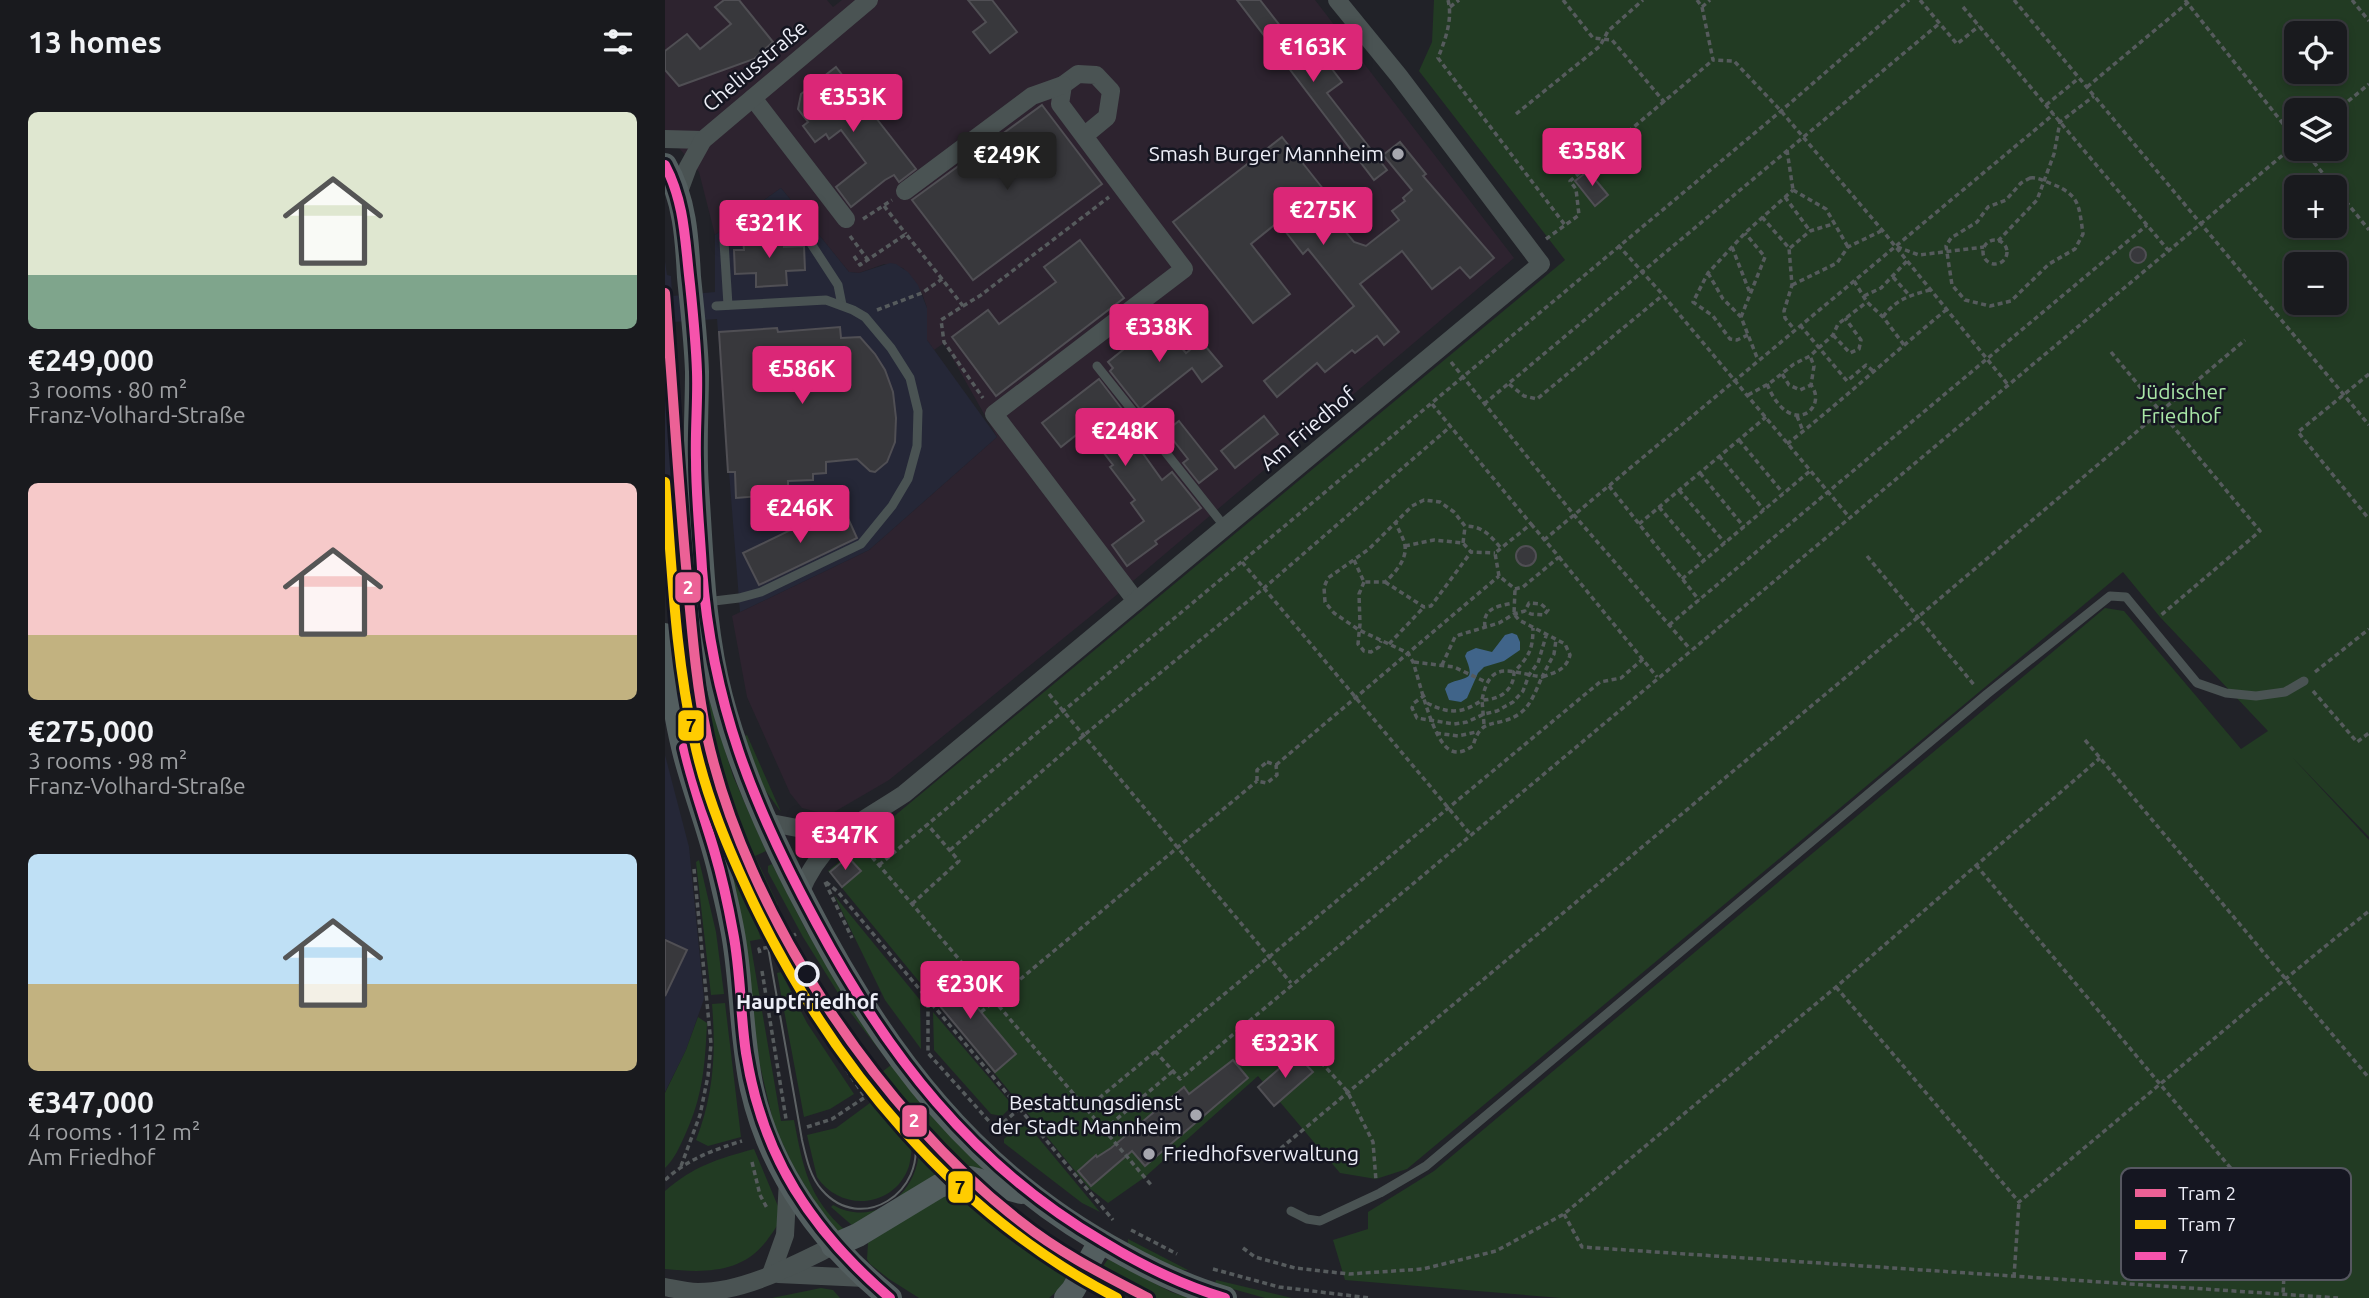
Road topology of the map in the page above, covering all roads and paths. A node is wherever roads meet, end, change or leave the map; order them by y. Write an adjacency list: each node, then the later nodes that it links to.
1 (869, 0): 27 (street, Cheliusstraße)
2 (1337, 0): 72 (street)
3 (1448, 0): 14 (path)
4 (1459, 0): 14 (path)
5 (1563, 0): 20 (path)
6 (1643, 0): 20 (path)
7 (1697, 0): 15 (path)
8 (1710, 0): 15 (path)
9 (1909, 0): 31 (path)
10 (1920, 0): 18 (path)
11 (2014, 0): 22 (path)
12 (2352, 0): 17 (path)
13 (2188, 1): 25 (path); 35 (path)
14 (1450, 7): 57 (path)
15 (1702, 7): 21 (path)
16 (1963, 7): 19 (path)
17 (2369, 20)
18 (1940, 23): 19 (path); 37 (path)
19 (1979, 26): 30 (path)
20 (1604, 39): 29 (path); 32 (path)
21 (1713, 60): 29 (path); 31 (path)
22 (2079, 78): 25 (path); 30 (path)
23 (2369, 83): 28 (path)
24 (1063, 85): 36 (street); 36 (street); 48 (street)
25 (2087, 88): 26 (path)
26 (2094, 96): 34 (path); 55 (path)
27 (753, 98): 39 (street, Cheliusstraße); 54 (street)
28 (2347, 102)
29 (1665, 103): 57 (path)
30 (2046, 105): 33 (path)
31 (1781, 111): 37 (path); 65 (path)
32 (1516, 114)
33 (2054, 114): 34 (path); 68 (path)
34 (2060, 122): 45 (path); 58 (path)
35 (2284, 126)
36 (1084, 136): 46 (street)
37 (1803, 138): 40 (path); 59 (path)
38 (665, 139): 39 (street, Cheliusstraße)
39 (703, 140): 50 (street, Cheliusstraße)
40 (1787, 150): 47 (path); 77 (path)
41 (2284, 152): 55 (path)
42 (2313, 161): 44 (path)
43 (665, 165): 50 (main road)
44 (2324, 175)
45 (2045, 181): 64 (path); 73 (path); 73 (path)
46 (1122, 187): 92 (path); 125 (street)
47 (1793, 190): 49 (path); 56 (path)
48 (905, 191): 52 (path)
49 (1785, 197): 53 (path); 61 (path)
50 (672, 198): 171 (main road)
51 (2347, 204): 60 (path)
52 (884, 206): 54 (path); 63 (path)
53 (1762, 217): 62 (path); 70 (path)
54 (848, 223): 75 (path)
55 (2201, 223): 71 (path); 120 (path)
56 (1833, 224): 61 (path); 67 (path)
57 (1565, 225): 72 (path)
58 (2147, 225): 71 (path); 109 (path)
59 (1882, 230): 67 (path); 68 (path)
60 (2369, 230)
61 (1810, 231): 70 (path)
62 (1745, 233): 66 (path); 84 (path)
63 (906, 234): 75 (path); 80 (path)
64 (1998, 241): 69 (path); 69 (path)
65 (1618, 245): 77 (path); 114 (path)
66 (1732, 247): 78 (path); 84 (path)
67 (1848, 247): 82 (path)
68 (1895, 247): 73 (path); 76 (path); 81 (path)
69 (1984, 247): 73 (path)
70 (1789, 248): 82 (path)
71 (2168, 250): 119 (path)
72 (1530, 251): 105 (street, Am Friedhof)
73 (1948, 253)
74 (854, 256): 75 (path)
75 (868, 260)
76 (1907, 261): 79 (path); 83 (path)
77 (1641, 271): 85 (path); 116 (path)
78 (1708, 272): 95 (path); 100 (path)
79 (1893, 277): 86 (path); 87 (path)
80 (942, 279): 92 (path); 93 (path)
81 (1854, 281): 87 (path); 98 (path)
82 (1792, 285): 99 (path)
83 (1930, 290): 86 (path); 94 (path)
84 (1750, 293): 95 (path)
85 (1663, 295): 115 (path); 116 (path)
86 (1909, 295): 96 (path)
87 (1864, 296): 88 (path)
88 (1867, 302): 96 (path); 97 (path)
89 (728, 305): 90 (lane); 90 (lane); 91 (lane)
90 (842, 305): 171 (lane)
91 (716, 306)
92 (963, 306): 125 (path)
93 (881, 308)
94 (1946, 310): 103 (path); 109 (path)
95 (1741, 317): 100 (path)
96 (1883, 317): 103 (path)
97 (1845, 318): 101 (path); 101 (path)
98 (1800, 325): 99 (path); 104 (path)
99 (1794, 330): 108 (path)
100 (1748, 335): 108 (path)
101 (1833, 335): 104 (path)
102 (2245, 340): 124 (path)
103 (1904, 345): 111 (path)
104 (1819, 348): 107 (path); 111 (path)
105 (1441, 349): 114 (path); 149 (street, Am Friedhof)
106 (2111, 352): 124 (path)
107 (1811, 356): 113 (path); 118 (path)
108 (1758, 360): 115 (path)
109 (1985, 360): 119 (path); 138 (path)
110 (1097, 366): 149 (lane)
111 (1873, 371): 130 (path)
112 (2369, 373): 120 (path)
113 (1782, 374): 117 (path); 118 (path)
114 (1462, 376): 122 (path); 123 (path)
115 (1734, 380): 121 (path); 136 (path)
116 (1509, 384): 123 (path)
117 (1767, 384): 121 (path); 126 (path)
118 (1811, 385): 126 (path)
119 (2009, 386): 143 (path)
120 (2344, 394): 128 (path); 144 (path)
121 (1748, 395): 127 (path)
122 (1431, 403): 129 (path); 162 (path)
123 (1484, 404): 142 (path)
124 (2161, 412): 176 (path); 178 (path)
125 (994, 414): 170 (street)
126 (1797, 416): 130 (path)
127 (1766, 417): 131 (path); 132 (path)
128 (2369, 425)
129 (1451, 426): 146 (path); 167 (path)
130 (1803, 431): 132 (path)
131 (1739, 440): 133 (path); 139 (path)
132 (1787, 444): 134 (path)
133 (1719, 456): 135 (path); 141 (path)
134 (1810, 471): 138 (path); 139 (path)
135 (1700, 472): 137 (path); 150 (path)
136 (1609, 485): 142 (path); 147 (path)
137 (1679, 490): 140 (path); 153 (path)
138 (1828, 492): 143 (path); 169 (path)
139 (1783, 493): 141 (path)
140 (1659, 506): 147 (path); 161 (path)
141 (1764, 510): 150 (path)
142 (1574, 514): 151 (path); 177 (path)
143 (1850, 518): 188 (path)
144 (2369, 519)
145 (1396, 523): 148 (path); 154 (path); 160 (path)
146 (1531, 524): 151 (path); 155 (path)
147 (1639, 524): 164 (path)
148 (1465, 526): 152 (path); 155 (path)
149 (1225, 527): 170 (street, Am Friedhof)
150 (1744, 527): 153 (path)
151 (1544, 540): 159 (path)
152 (1463, 542): 154 (path); 156 (path)
153 (1725, 543): 161 (path)
154 (1405, 546): 166 (path)
155 (1500, 547): 157 (path)
156 (1471, 552): 157 (path); 173 (path)
157 (1495, 553): 163 (path)
158 (1867, 556): 176 (path)
159 (1559, 557): 168 (path); 190 (path)
160 (1354, 560): 165 (path); 182 (path)
161 (1704, 560): 164 (path)
162 (1242, 562): 167 (path); 205 (path)
163 (1499, 576): 168 (path); 189 (path)
164 (1682, 579): 169 (path)
165 (1364, 582): 166 (path); 182 (path)
166 (1385, 582): 173 (path)
167 (1264, 588): 202 (path); 212 (path)
168 (1515, 589): 172 (path)
169 (1699, 600): 177 (path)
170 (1136, 601): 199 (street, Am Friedhof)
171 (705, 603): 218 (main road)
172 (1513, 603): 175 (path); 179 (path)
173 (1424, 607): 187 (path)
174 (1525, 611): 174 (path); 175 (path)
175 (1514, 614): 179 (path); 180 (path)
176 (1918, 617): 200 (path); 245 (path)
177 (1669, 625): 188 (path)
178 (2151, 625): 198 (lane); 260 (lane)
179 (1485, 627): 192 (path)
180 (1533, 628): 184 (path); 193 (path)
181 (2369, 629): 198 (path)
182 (1359, 630): 186 (path); 186 (path)
183 (665, 635): 258 (main road)
184 (1546, 636): 185 (path); 194 (path)
185 (1556, 640): 195 (path); 195 (path)
186 (1381, 641): 187 (path)
187 (1389, 643): 189 (path)
188 (1690, 650): 196 (path)
189 (1408, 653): 191 (path); 202 (path)
190 (1643, 659): 196 (path); 217 (path)
191 (1413, 662): 192 (path); 201 (path)
192 (1442, 665): 197 (path)
193 (1514, 672): 194 (path); 197 (path); 203 (path)
194 (1529, 675): 195 (path); 206 (path)
195 (1542, 677): 208 (path)
196 (1658, 677): 221 (path)
197 (1484, 681): 203 (path)
198 (2304, 681): 211 (path)
199 (1039, 682): 205 (path); 220 (street, Am Friedhof)
200 (1976, 687)
201 (1425, 695): 204 (path); 207 (path)
202 (1356, 698): 215 (path); 217 (path)
203 (1482, 700): 204 (path); 206 (path)
204 (1427, 704): 207 (path)
205 (1063, 711): 212 (path); 219 (path)
206 (1483, 714): 207 (path); 208 (path)
207 (1432, 720): 210 (path)
208 (1484, 724): 209 (path)
209 (1476, 732): 210 (path); 210 (path)
210 (1436, 733)
211 (2369, 733)
212 (1083, 736): 222 (path); 223 (path)
213 (2085, 740): 214 (path)
214 (2100, 758): 226 (path); 233 (path)
215 (1276, 765): 216 (path); 216 (path)
216 (1258, 780): 222 (path)
217 (1448, 808): 221 (path); 232 (path)
218 (766, 822): 220 (street); 228 (main road)
219 (927, 824): 223 (path); 225 (path)
220 (846, 831): 224 (street, Am Friedhof); 225 (path)
221 (1471, 835): 234 (path)
222 (1177, 848): 232 (path); 237 (path)
223 (950, 850): 229 (path)
224 (814, 863): 228 (street, Am Friedhof); 236 (path)
225 (879, 865): 229 (path)
226 (1976, 865): 235 (path); 244 (path)
227 (694, 866): 255 (path)
228 (800, 893): 261 (main road)
229 (912, 904): 237 (path)
230 (2369, 911): 233 (path)
231 (764, 948): 250 (path)
232 (1269, 957): 234 (path); 240 (path)
233 (2286, 977): 243 (path); 244 (path)
234 (1292, 984): 242 (path)
235 (1836, 986): 262 (path); 264 (path)
236 (928, 1001): 248 (path); 248 (path)
237 (994, 1001): 238 (path); 249 (path)
238 (981, 1012)
239 (1304, 1043): 245 (path)
240 (1155, 1051): 242 (path); 249 (path)
241 (842, 1063): 247 (path)
242 (1173, 1071): 252 (path)
243 (2369, 1078)
244 (2161, 1086): 256 (path); 262 (path)
245 (1347, 1091): 254 (path); 260 (path)
246 (870, 1094): 247 (path)
247 (865, 1097): 251 (path)
248 (1020, 1108): 265 (path)
249 (1086, 1109): 252 (path)
250 (786, 1119)
251 (807, 1127)
252 (1104, 1130): 259 (path)
253 (742, 1141): 255 (path)
254 (1274, 1154)
255 (681, 1166): 257 (path)
256 (2230, 1168)
257 (665, 1180)
258 (788, 1180): 268 (main road); 272 (street)
259 (1152, 1186)
260 (1381, 1193): 263 (lane)
261 (1028, 1194): 267 (main road); 268 (main road)
262 (2019, 1202): 273 (path)
263 (1291, 1211)
264 (1564, 1214): 269 (path); 273 (path)
265 (1114, 1222)
266 (1126, 1228): 270 (path)
267 (1100, 1242): 279 (main road); 280 (main road)
268 (833, 1246): 272 (street); 274 (main road)
269 (1243, 1248)
270 (1188, 1260)
271 (1213, 1269): 281 (path)
272 (771, 1274): 274 (street); 276 (street)
273 (2014, 1277): 277 (path)
274 (865, 1278): 278 (main road)
275 (2284, 1280): 277 (path)
276 (665, 1287)
277 (2283, 1295): 282 (path)
278 (890, 1298)
279 (1066, 1298)
280 (1225, 1298)
281 (1370, 1298)
282 (2338, 1298)

